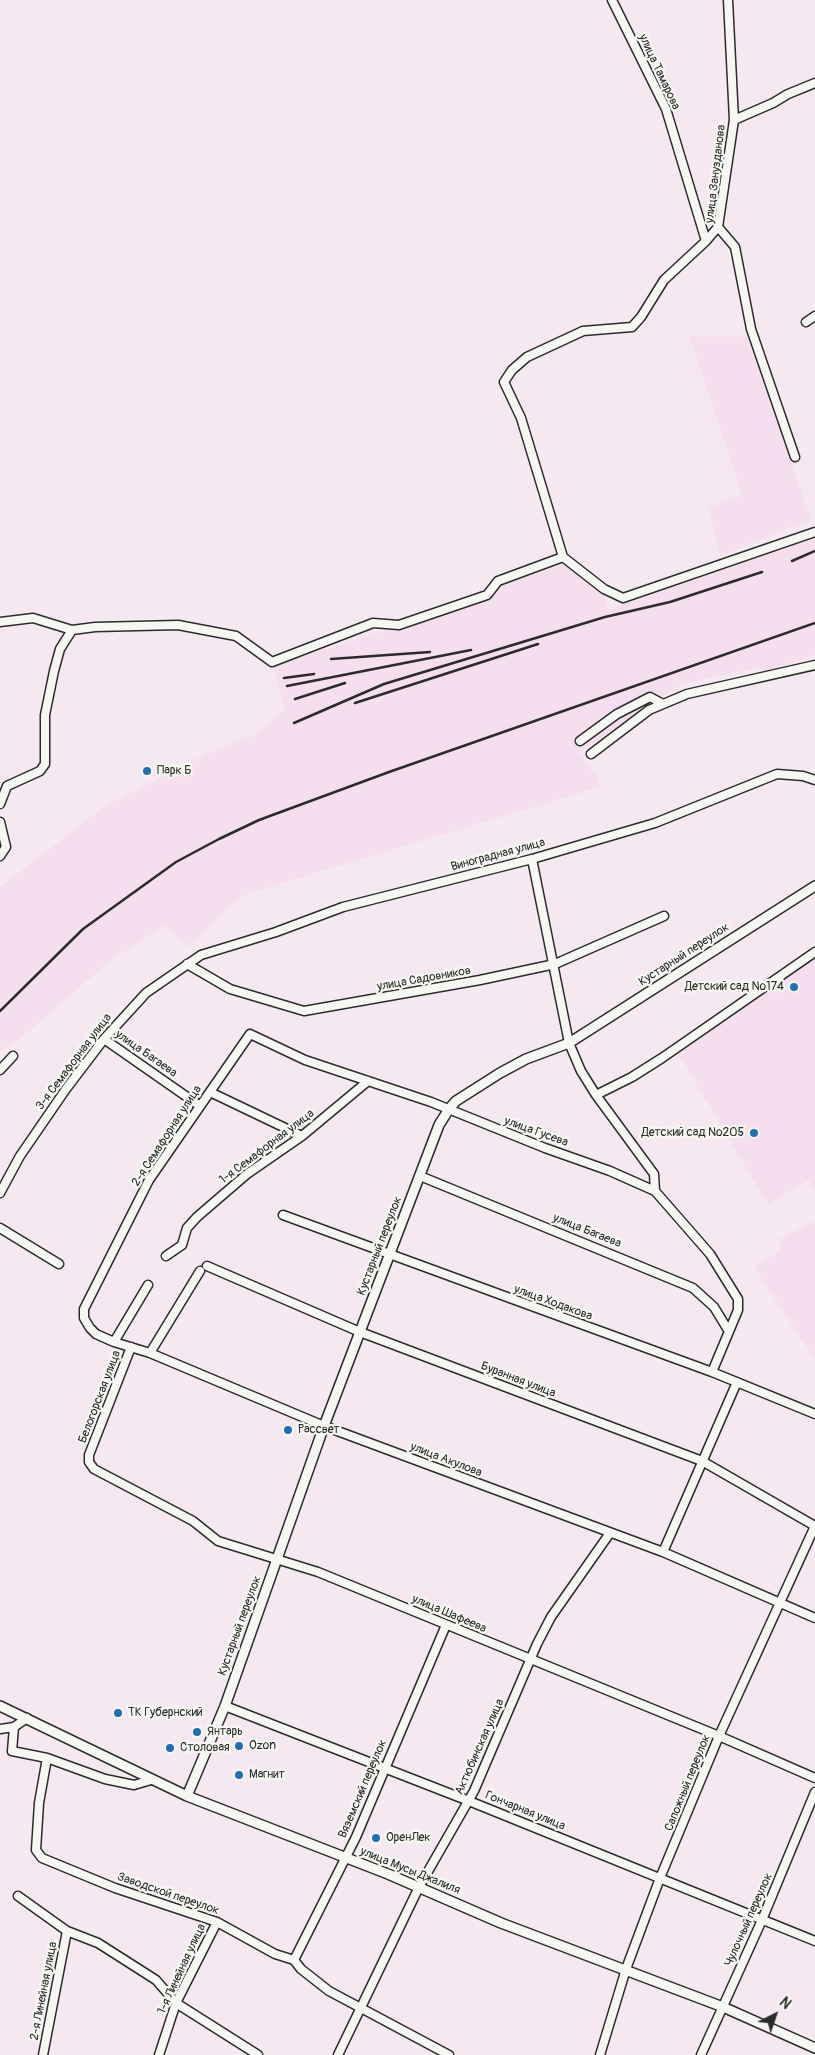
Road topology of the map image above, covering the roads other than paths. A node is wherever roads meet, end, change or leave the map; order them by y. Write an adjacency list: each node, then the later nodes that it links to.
1 (612, 0): 6 (street, улица Тамарова)
2 (728, 0): 4 (street, улица Занузданова)
3 (815, 84): 4 (street)
4 (734, 120): 5 (street, улица Занузданова)
5 (718, 227): 6 (street); 9 (street, улица Занузданова)
6 (706, 241): 11 (street)
7 (815, 316): 8 (street)
8 (806, 322)
9 (795, 457)
10 (815, 532): 11 (street)
11 (563, 557): 13 (street)
12 (0, 622): 13 (street)
13 (72, 630): 19 (street)
14 (815, 665): 15 (street)
15 (663, 704): 16 (street); 17 (street)
16 (580, 741)
17 (591, 754)
18 (815, 780): 22 (street, Виноградная улица)
19 (0, 804)
20 (0, 822): 21 (street)
21 (0, 856)
22 (532, 859): 26 (street, Виноградная улица); 27 (street)
23 (815, 886): 30 (street, Кустарный переулок)
24 (664, 916): 27 (street, улица Садовников)
25 (815, 952): 35 (street)
26 (187, 964): 27 (street, улица Садовников); 29 (street, 3-я Семафорная улица)
27 (555, 964): 30 (street)
28 (250, 1034): 33 (street, улица Гусева); 34 (street, 2-я Семафорная улица)
29 (104, 1038): 36 (street, улица Багаева); 41 (street, 3-я Семафорная улица)
30 (569, 1043): 35 (street); 37 (street, Кустарный переулок)
31 (13, 1056): 32 (street)
32 (0, 1070)
33 (368, 1081): 37 (street, улица Гусева); 38 (street, 1-я Семафорная улица)
34 (210, 1092): 36 (street, 2-я Семафорная улица); 38 (street)
35 (596, 1096): 40 (street)
36 (200, 1106): 48 (street, 2-я Семафорная улица)
37 (449, 1109): 39 (street, Кустарный переулок); 40 (street, улица Гусева)
38 (302, 1136): 44 (street, 1-я Семафорная улица)
39 (420, 1176): 45 (street, Кустарный переулок); 49 (street, улица Багаева)
40 (655, 1192): 49 (street, улица Гусева)
41 (0, 1193)
42 (283, 1215): 45 (street, улица Ходакова)
43 (0, 1228): 46 (street)
44 (166, 1256)
45 (390, 1256): 50 (street, Кустарный переулок); 54 (street, улица Ходакова)
46 (59, 1264)
47 (148, 1285): 51 (street)
48 (84, 1310): 51 (street, улица Акулова)
49 (728, 1330): 54 (street)
50 (360, 1332): 53 (street, Буранная улица); 57 (street, Кустарный переулок); 59 (street, Буранная улица)
51 (114, 1342): 52 (street, улица Акулова)
52 (131, 1347): 53 (street, улица Акулова); 58 (street, Белогорская улица)
53 (150, 1353): 57 (street, улица Акулова)
54 (712, 1372): 55 (street, улица Ходакова)
55 (737, 1382): 56 (street, улица Ходакова); 59 (street)
56 (815, 1414)
57 (324, 1426): 61 (street, улица Акулова); 63 (street, Кустарный переулок)
58 (90, 1455): 63 (street, улица Шафеева)
59 (702, 1461): 60 (street, Буранная улица); 62 (street)
60 (815, 1526): 64 (street, Сапожный переулок)
61 (610, 1533): 62 (street, улица Акулова); 67 (street, Актюбинская улица)
62 (663, 1552): 64 (street, улица Акулова)
63 (276, 1560): 66 (street, улица Шафеева); 69 (street, Кустарный переулок)
64 (781, 1602): 65 (street, улица Акулова); 73 (street, Сапожный переулок)
65 (815, 1618)
66 (446, 1625): 67 (street, улица Шафеева); 75 (street, Вяземский переулок)
67 (531, 1660): 73 (street, улица Шафеева); 80 (street, Актюбинская улица)
68 (0, 1706): 70 (street, улица Мусы Джалиля)
69 (224, 1706): 75 (street, Гончарная улица); 79 (street, Кустарный переулок)
70 (27, 1718): 71 (street); 77 (street, улица Мусы Джалиля)
71 (14, 1727): 72 (street); 74 (street)
72 (0, 1729)
73 (719, 1736): 76 (street, улица Шафеева); 82 (street, Сапожный переулок)
74 (47, 1758): 77 (street); 86 (street, Заводской переулок)
75 (384, 1768): 80 (street, Гончарная улица); 81 (street, Вяземский переулок)
76 (815, 1778)
77 (151, 1780): 79 (street, улица Мусы Джалиля)
78 (815, 1792): 85 (street, Чулочный переулок)
79 (187, 1796): 81 (street, улица Мусы Джалиля)
80 (469, 1801): 82 (street, Гончарная улица); 83 (street, Актюбинская улица)
81 (344, 1858): 83 (street, улица Мусы Джалиля); 89 (street, Вяземский переулок)
82 (660, 1878): 85 (street, Гончарная улица); 90 (street, Сапожный переулок)
83 (419, 1887): 90 (street, улица Мусы Джалиля); 93 (street, Актюбинская улица)
84 (18, 1896): 87 (street)
85 (762, 1920): 88 (street, Гончарная улица); 92 (street, Чулочный переулок)
86 (217, 1922): 89 (street, Заводской переулок); 91 (street, 1-я Линейная улица)
87 (67, 1931): 91 (street); 95 (street, 2-я Линейная улица)
88 (815, 1941)
89 (294, 1960): 93 (street, Заводской переулок)
90 (626, 1969): 92 (street, улица Мусы Джалиля); 100 (street, Сапожный переулок)
91 (176, 2003): 96 (street, 1-я Линейная улица); 97 (street)
92 (723, 2007): 94 (street, улица Мусы Джалиля); 101 (street, Чулочный переулок)
93 (362, 2008): 98 (street, Актюбинская улица); 99 (street, Заводской переулок)
94 (815, 2048)
95 (43, 2055)
96 (160, 2055)
97 (258, 2055)
98 (338, 2055)
99 (449, 2055)
100 (600, 2055)
101 (701, 2055)

